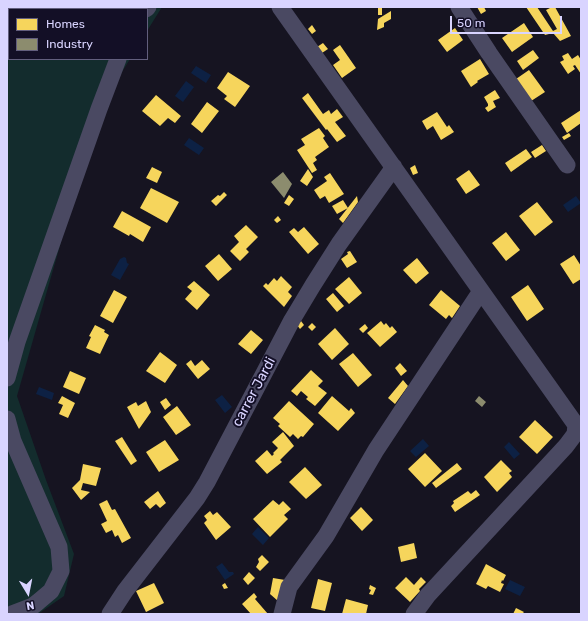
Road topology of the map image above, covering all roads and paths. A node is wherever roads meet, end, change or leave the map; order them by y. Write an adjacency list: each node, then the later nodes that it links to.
1 (280, 7): 5 (street)
2 (460, 7): 4 (street)
3 (118, 60): 7 (street)
4 (567, 165)
5 (394, 167): 6 (street); 10 (street, carrer Jardi)
6 (481, 291): 11 (street); 12 (street)
7 (7, 378)
8 (7, 419): 9 (street)
9 (12, 614)
10 (110, 614)
11 (282, 614)
12 (414, 614)

